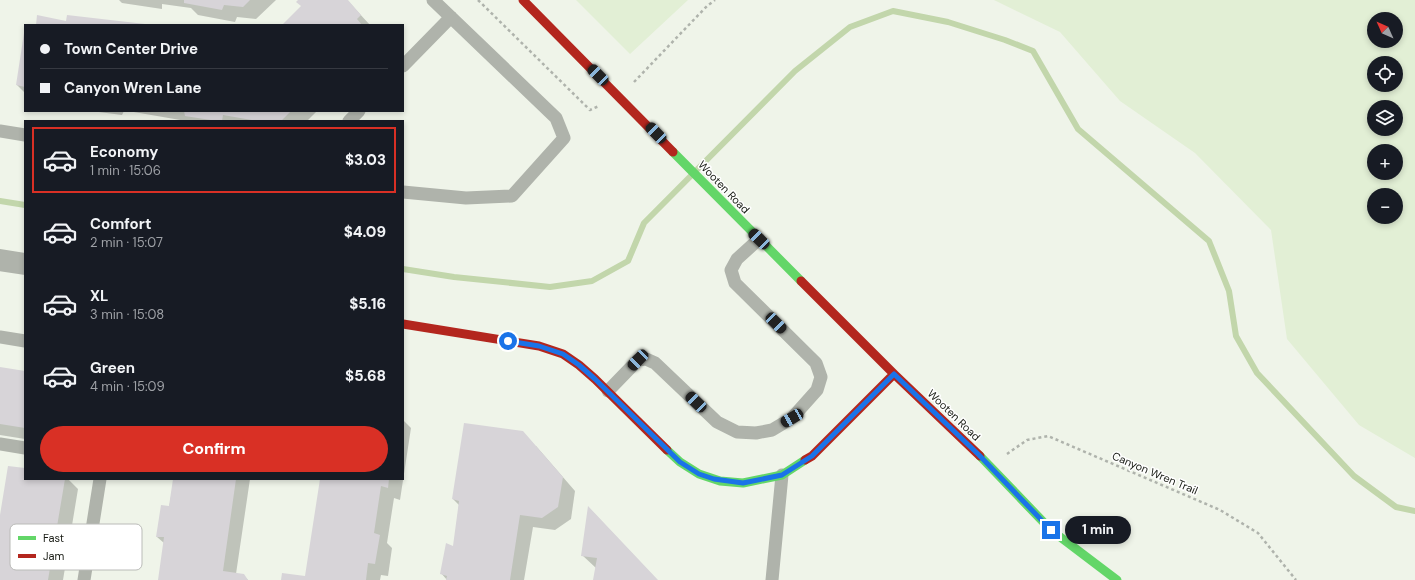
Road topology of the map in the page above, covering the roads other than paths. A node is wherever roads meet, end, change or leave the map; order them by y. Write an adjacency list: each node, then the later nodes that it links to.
1 (433, 0): 3 (lane)
2 (524, 0): 10 (street, Wooten Road)
3 (451, 17): 4 (lane); 9 (lane)
4 (404, 65)
5 (358, 112): 6 (lane)
6 (350, 120)
7 (0, 130): 8 (lane)
8 (24, 134)
9 (404, 192)
10 (759, 239): 16 (street, Wooten Road); 17 (lane)
11 (0, 260): 12 (street)
12 (24, 264)
13 (404, 324): 17 (street)
14 (0, 337): 15 (lane)
15 (24, 341)
16 (894, 374): 20 (street); 26 (street, Wooten Road)
17 (608, 391): 20 (street)
18 (0, 444): 19 (lane)
19 (24, 448)
20 (782, 475): 25 (lane)
21 (100, 480): 22 (lane)
22 (93, 524)
23 (86, 570): 24 (lane)
24 (84, 580)
25 (772, 580)
26 (1117, 580)

